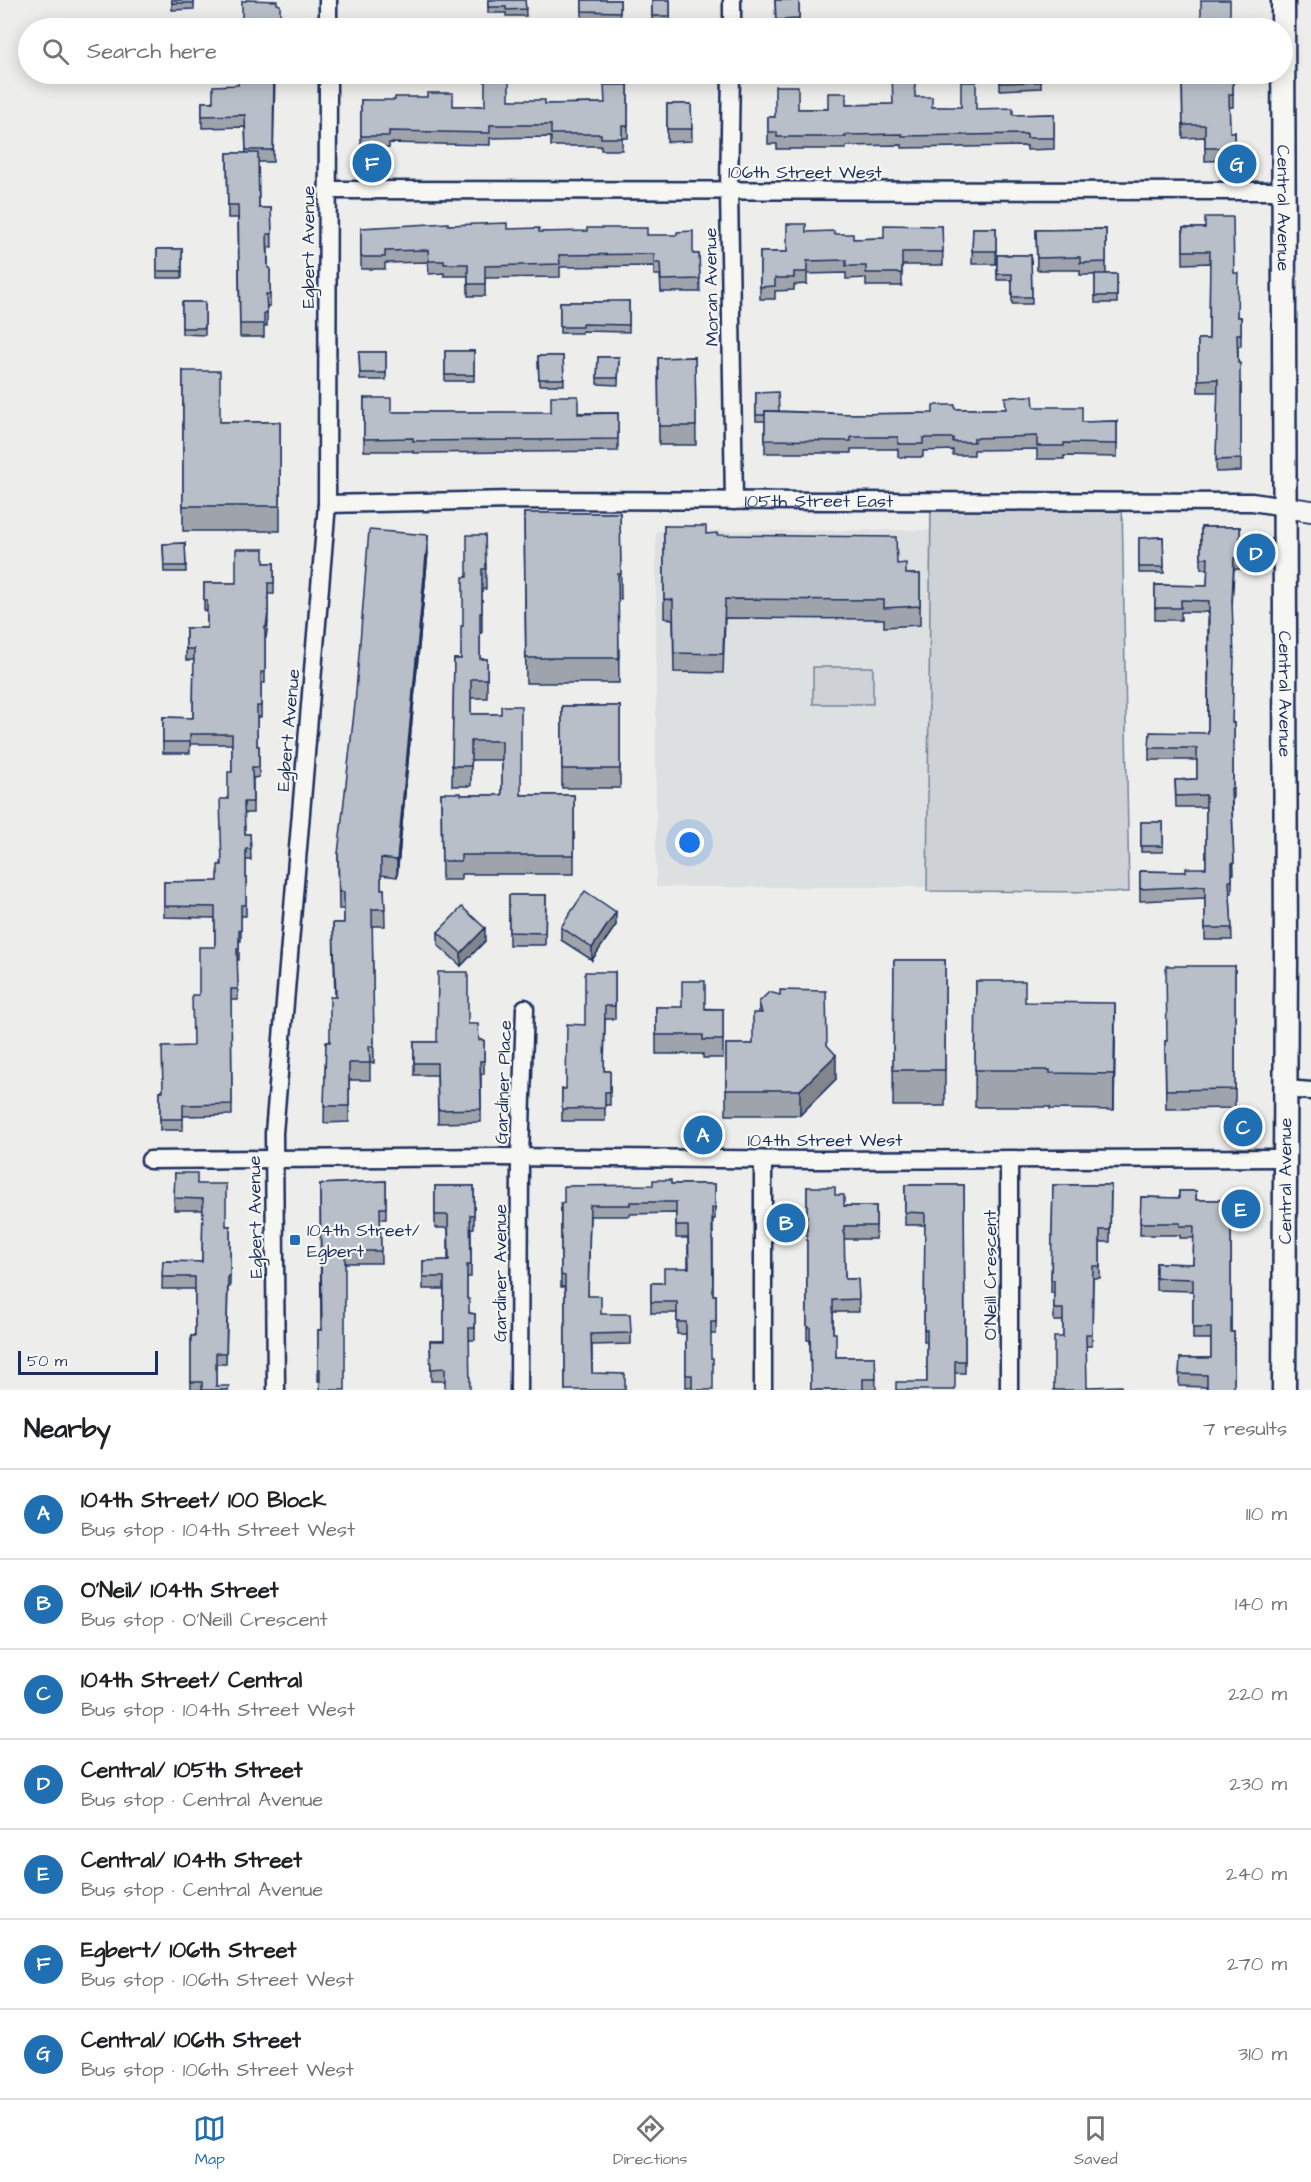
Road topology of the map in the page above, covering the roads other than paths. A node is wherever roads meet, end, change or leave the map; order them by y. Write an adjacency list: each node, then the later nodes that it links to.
1 (328, 0): 4 (street)
2 (732, 0): 5 (street)
3 (1283, 0): 6 (main road, Central Avenue)
4 (328, 18)
5 (732, 18)
6 (1283, 18)
7 (328, 84): 10 (street, Egbert Avenue)
8 (731, 84): 12 (street, Moran Avenue)
9 (1283, 84): 11 (main road, Central Avenue)
10 (327, 190): 12 (street, 106th Street West); 14 (street, Egbert Avenue)
11 (1282, 190): 12 (street, 106th Street West); 15 (main road, Central Avenue)
12 (729, 191): 13 (street, Moran Avenue)
13 (734, 501): 14 (street, 105th Street East); 15 (street, 105th Street East)
14 (327, 504): 21 (street, Egbert Avenue)
15 (1284, 507): 16 (street, 105th Street East); 18 (main road, Central Avenue)
16 (1311, 511)
17 (525, 1008): 20 (street, Gardiner Place)
18 (1286, 1089): 19 (street); 22 (main road, Central Avenue)
19 (1311, 1090)
20 (520, 1157): 21 (street, 104th Street West); 24 (street, 104th Street West); 27 (street, Gardiner Avenue)
21 (274, 1158): 23 (street, 104th Street West); 26 (street, Egbert Avenue)
22 (1285, 1158): 25 (street, 104th Street West); 30 (main road, Central Avenue)
23 (150, 1160)
24 (763, 1160): 25 (street, 104th Street West); 28 (street)
25 (1009, 1160): 29 (street, O'Neill Crescent)
26 (276, 1390)
27 (519, 1390)
28 (763, 1390)
29 (1009, 1390)
30 (1284, 1390)

